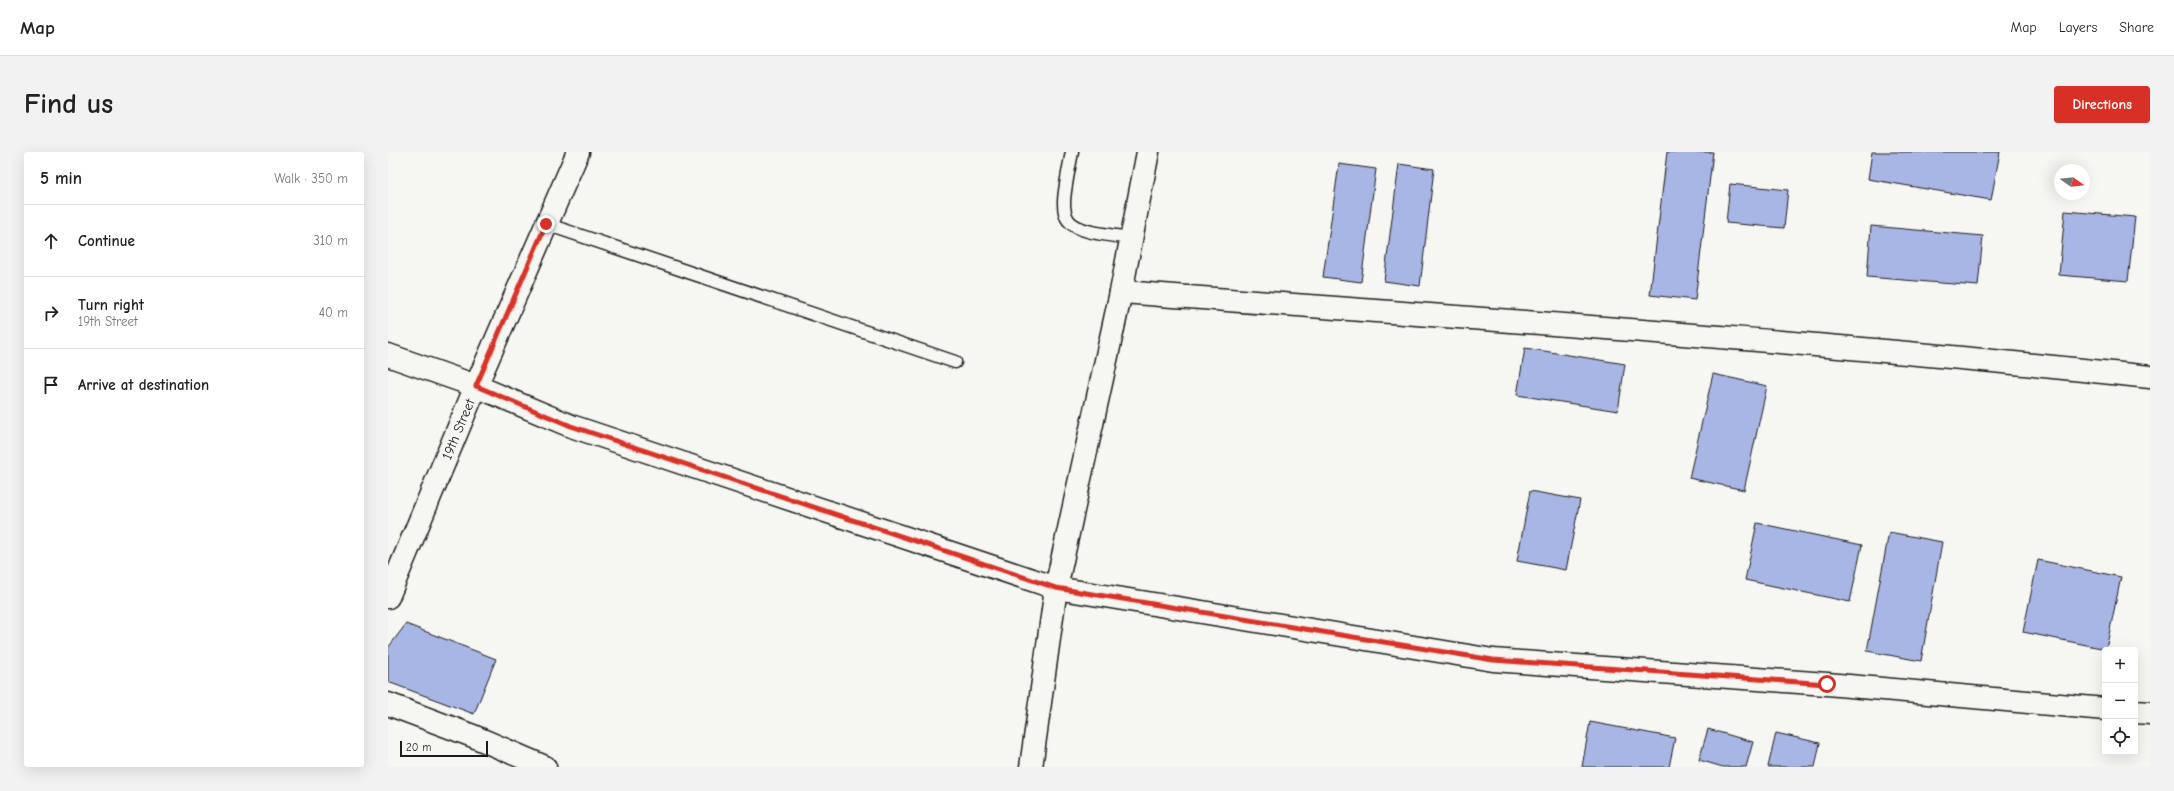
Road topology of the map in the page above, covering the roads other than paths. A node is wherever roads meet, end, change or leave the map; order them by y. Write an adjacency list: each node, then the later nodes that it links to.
1 (578, 152): 4 (street, 19th Street)
2 (1072, 152): 5 (lane)
3 (1148, 152): 5 (street)
4 (546, 224): 8 (lane); 10 (street, 19th Street)
5 (1132, 238): 6 (street)
6 (1121, 292): 9 (street); 11 (street)
7 (388, 355): 10 (street)
8 (955, 362)
9 (2150, 377)
10 (476, 386): 11 (street); 12 (street, 19th Street)
11 (1056, 588): 14 (street); 18 (street)
12 (388, 598)
13 (388, 704): 17 (street)
14 (2102, 709)
15 (2138, 712): 16 (street)
16 (2150, 713)
17 (545, 767)
18 (1031, 767)

